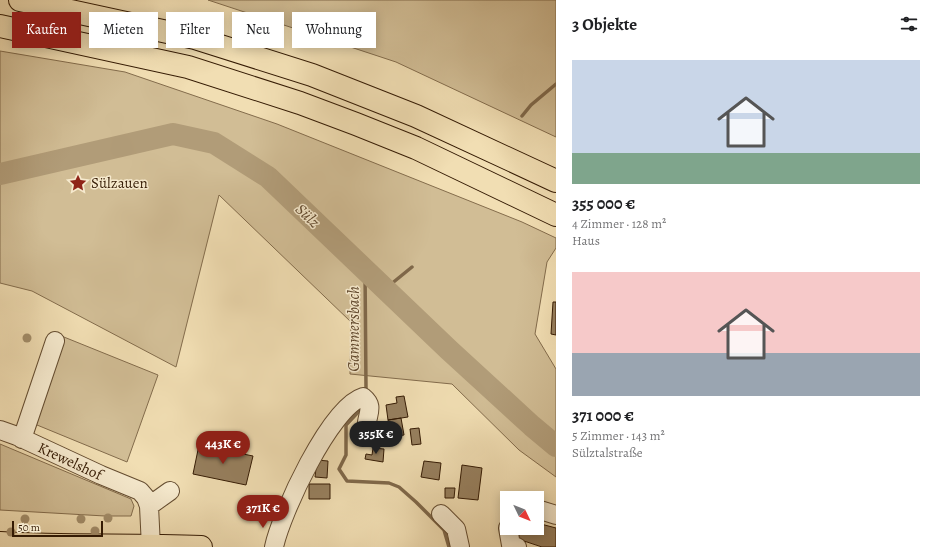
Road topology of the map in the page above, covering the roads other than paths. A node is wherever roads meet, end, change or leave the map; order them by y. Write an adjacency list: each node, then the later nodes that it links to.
1 (20, 0): 3 (main road)
2 (0, 26): 4 (main road)
3 (556, 181)
4 (556, 215)
5 (55, 341): 8 (street)
6 (367, 422): 19 (street)
7 (0, 430): 8 (street, Krewelshof)
8 (22, 438): 10 (street, Krewelshof)
9 (170, 491): 10 (street)
10 (145, 498): 17 (street)
11 (544, 512): 13 (street)
12 (441, 514): 20 (street)
13 (556, 516)
14 (509, 535): 21 (street)
15 (0, 543): 16 (main road)
16 (64, 546): 17 (main road)
17 (150, 546): 18 (main road)
18 (201, 547)
19 (274, 547)
20 (460, 547)
21 (517, 547)

